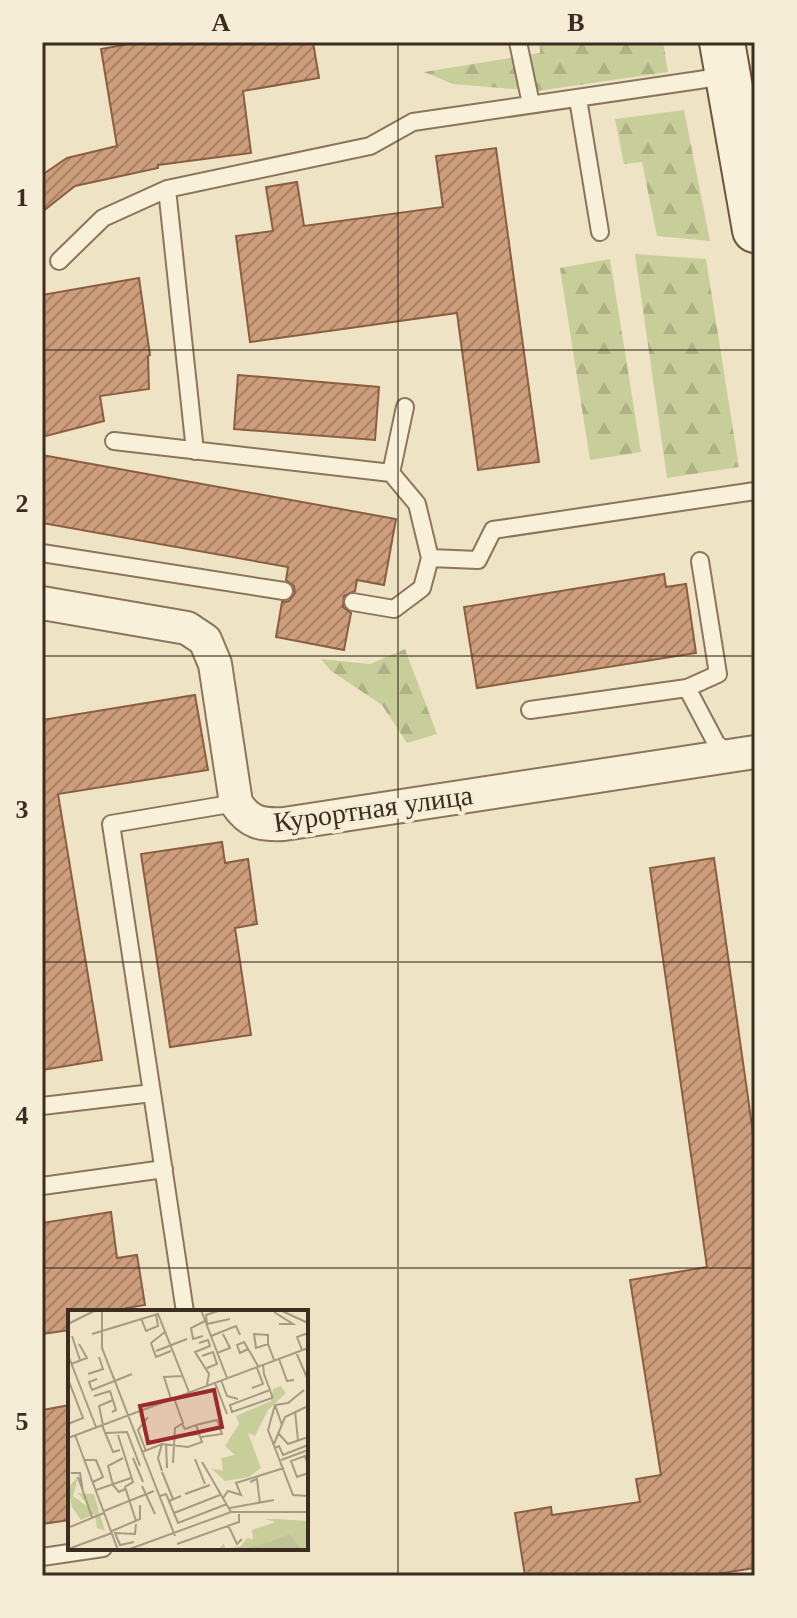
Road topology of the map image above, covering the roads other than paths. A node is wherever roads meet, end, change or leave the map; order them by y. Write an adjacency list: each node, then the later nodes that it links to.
1 (518, 42): 4 (lane)
2 (725, 59): 3 (lane); 6 (main road)
3 (578, 99): 4 (lane); 7 (lane)
4 (531, 104): 5 (lane)
5 (167, 189): 8 (lane); 11 (lane)
6 (754, 221)
7 (600, 232)
8 (59, 261)
9 (405, 407): 12 (lane)
10 (114, 441): 11 (lane)
11 (195, 451): 12 (lane)
12 (391, 473): 15 (lane)
13 (755, 491): 15 (lane)
14 (42, 553): 17 (lane)
15 (430, 558): 18 (lane)
16 (700, 561): 20 (lane)
17 (284, 591)
18 (353, 602)
19 (42, 603): 23 (street, Курортная улица)
20 (687, 688): 21 (lane); 22 (lane)
21 (530, 710)
22 (742, 753): 23 (street, Курортная улица)
23 (236, 803): 24 (lane)
24 (152, 1093): 25 (lane); 26 (lane)
25 (42, 1106)
26 (164, 1169): 27 (lane); 28 (lane)
27 (42, 1186)
28 (185, 1310)
29 (89, 1550): 30 (lane)
30 (42, 1557)

